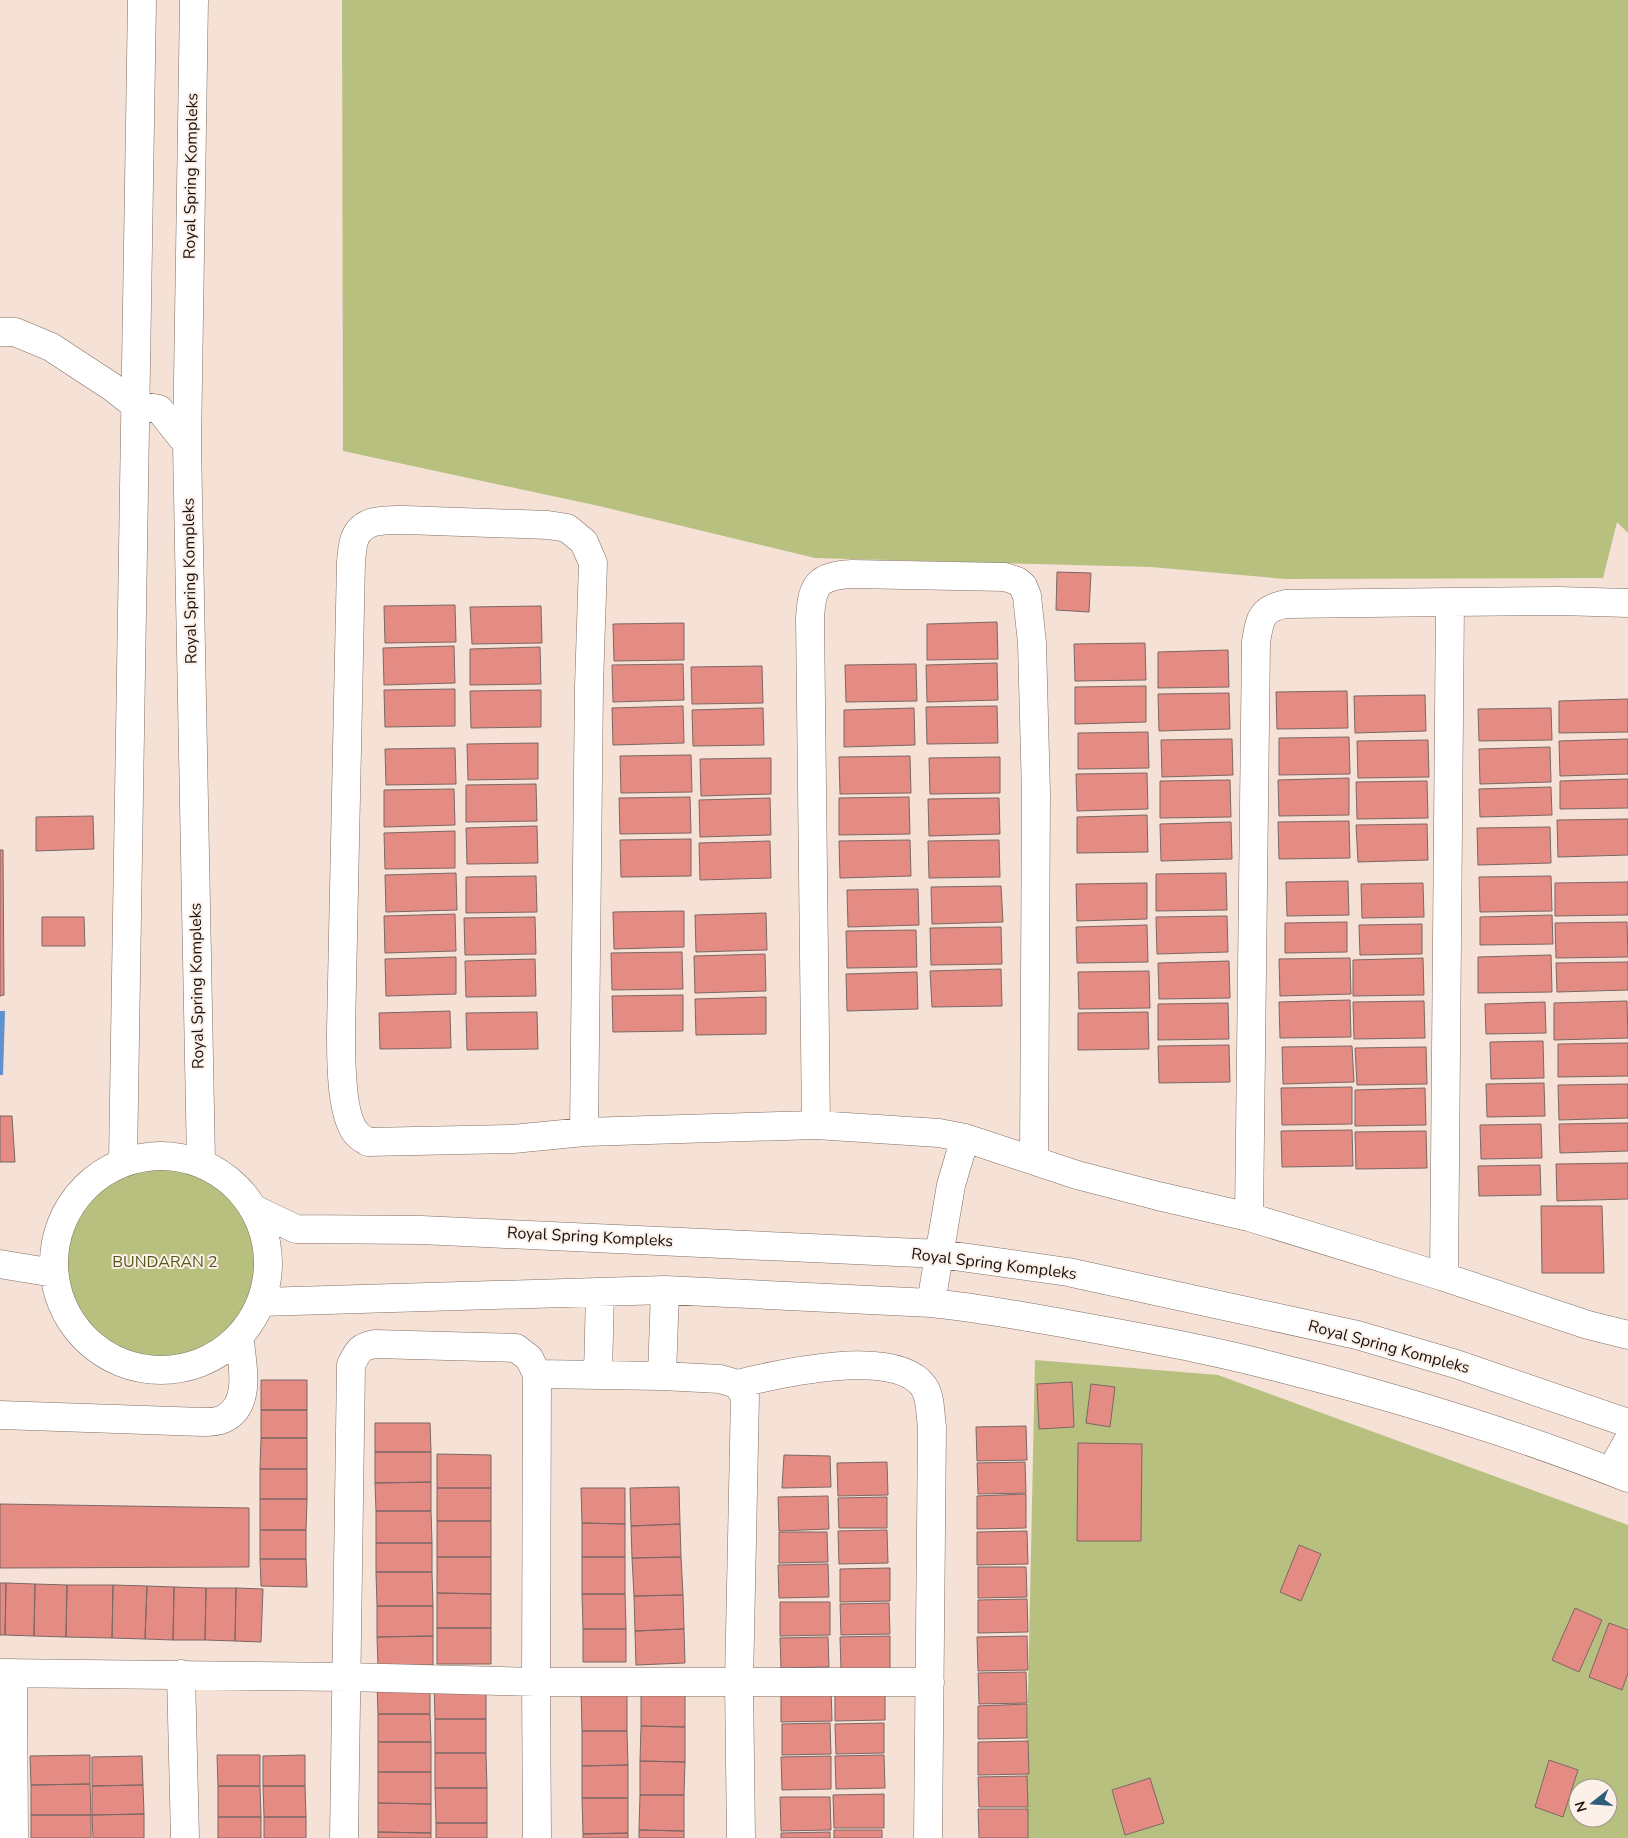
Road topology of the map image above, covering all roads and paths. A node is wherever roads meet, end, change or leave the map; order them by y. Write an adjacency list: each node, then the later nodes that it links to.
1 (142, 0): 4 (street)
2 (194, 0): 5 (street, Royal Spring Kompleks)
3 (0, 332): 4 (street)
4 (135, 405): 5 (street); 12 (street)
5 (187, 444): 13 (street, Royal Spring Kompleks)
6 (1450, 602): 7 (street); 15 (street); 19 (street)
7 (1628, 603)
8 (816, 1125): 9 (street); 10 (street); 11 (street)
9 (584, 1132): 9 (street)
10 (964, 1138): 11 (street); 16 (street)
11 (1034, 1160): 15 (street)
12 (123, 1161): 13 (street); 18 (street)
13 (201, 1162): 14 (street)
14 (254, 1210): 16 (street, Royal Spring Kompleks); 22 (street)
15 (1249, 1217): 19 (street)
16 (940, 1254): 23 (street); 31 (street, Royal Spring Kompleks)
17 (0, 1264): 18 (street)
18 (54, 1273): 25 (street)
19 (1444, 1277): 24 (street)
20 (665, 1290): 21 (street); 23 (street); 28 (street)
21 (600, 1292): 22 (street); 27 (street)
22 (261, 1302): 25 (street)
23 (931, 1303): 33 (street)
24 (1628, 1335)
25 (240, 1336): 30 (street)
26 (537, 1374): 27 (street); 36 (street); 37 (street)
27 (598, 1374): 28 (street)
28 (662, 1376): 29 (street)
29 (737, 1384): 38 (street); 39 (street)
30 (0, 1415)
31 (1628, 1423)
32 (1628, 1441): 33 (street)
33 (1619, 1475)
34 (7, 1673): 35 (street); 40 (street)
35 (181, 1674): 36 (street); 41 (street)
36 (346, 1677): 37 (street); 42 (street)
37 (536, 1682): 38 (street); 43 (street)
38 (739, 1682): 39 (street); 44 (street)
39 (930, 1682): 45 (street)
40 (14, 1838)
41 (185, 1838)
42 (344, 1838)
43 (537, 1838)
44 (741, 1838)
45 (928, 1838)

